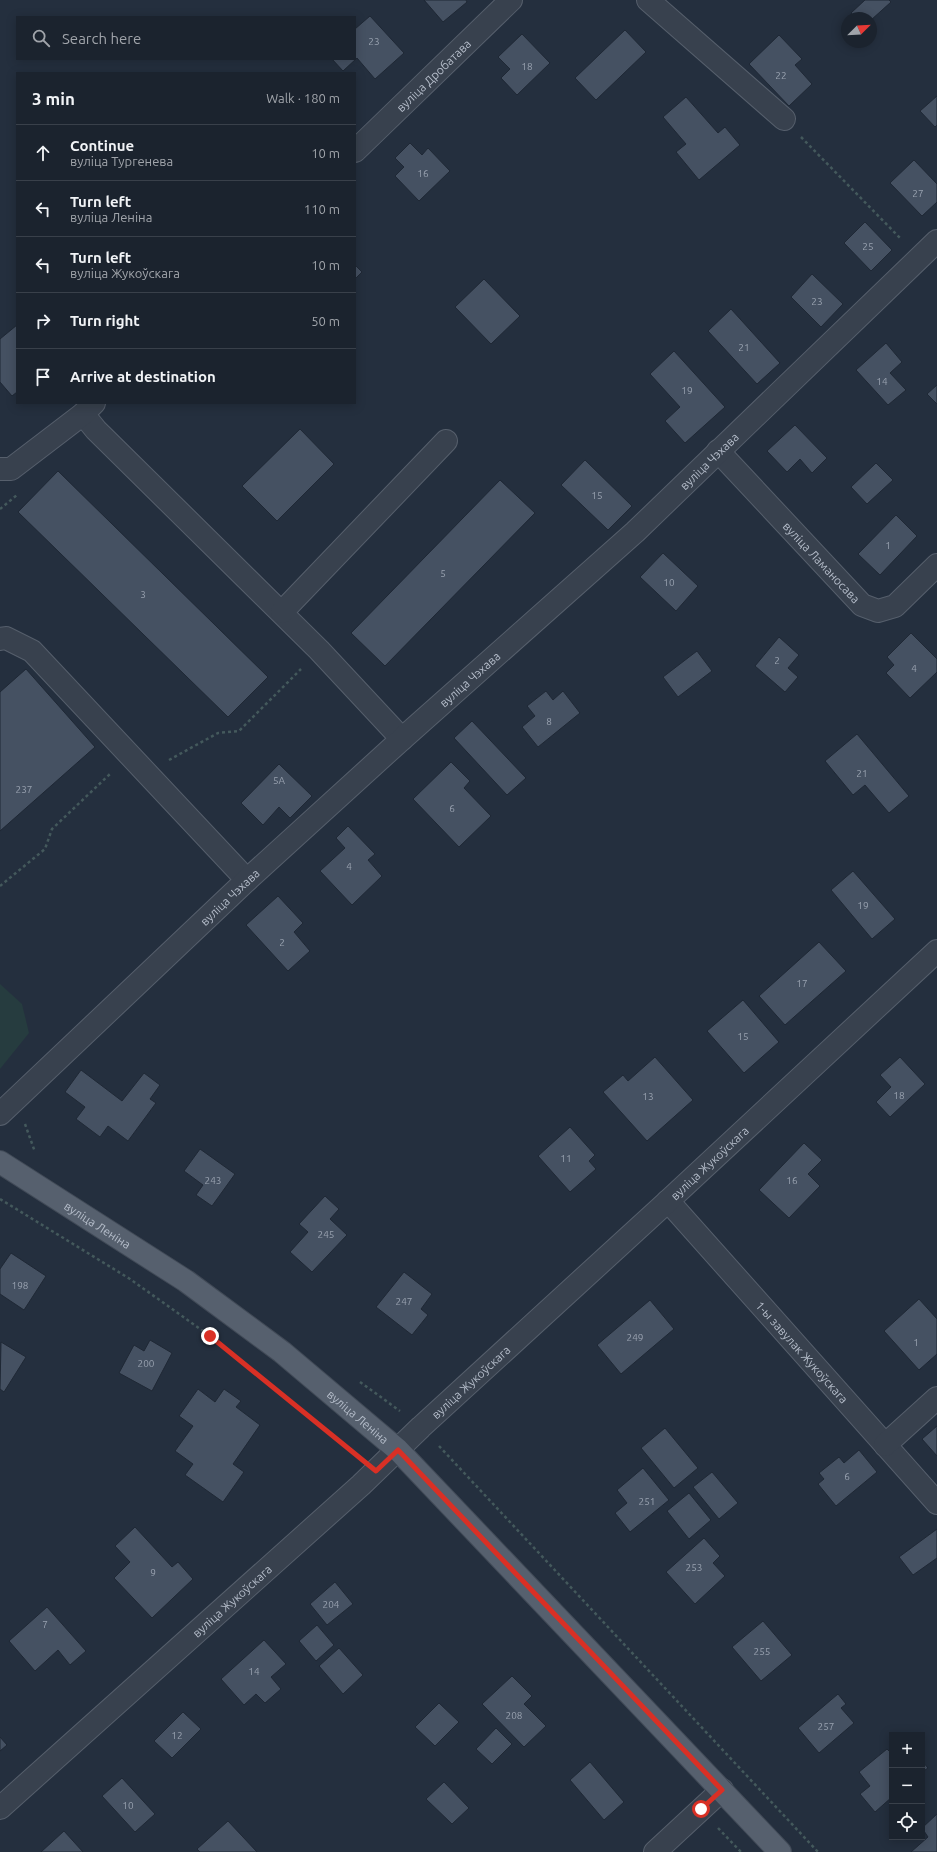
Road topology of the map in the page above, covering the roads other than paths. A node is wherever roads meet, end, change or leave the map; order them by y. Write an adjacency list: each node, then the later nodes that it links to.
1 (511, 0): 4 (street, вуліца Дробатава)
2 (648, 0): 3 (street)
3 (784, 119)
4 (356, 150)
5 (937, 241): 8 (street, вуліца Чэхава)
6 (89, 409): 9 (street); 11 (street)
7 (446, 441): 11 (street)
8 (718, 451): 10 (street, вуліца Ламаносава); 13 (street, вуліца Чэхава)
9 (0, 469)
10 (937, 565)
11 (282, 612): 13 (street)
12 (0, 639): 14 (street)
13 (402, 739): 14 (street, вуліца Чэхава)
14 (247, 880): 16 (street, вуліца Чэхава)
15 (937, 951): 18 (street, вуліца Жукоўскага)
16 (0, 1114)
17 (0, 1162): 21 (main road, вуліца Леніна)
18 (668, 1201): 20 (street, 1-ы завулак Жукоўскага); 21 (street, вуліца Жукоўскага)
19 (937, 1398): 20 (street)
20 (885, 1445): 22 (street, 1-ы завулак Жукоўскага)
21 (398, 1450): 23 (main road, вуліца Леніна); 24 (street, вуліца Жукоўскага)
22 (937, 1503)
23 (722, 1790): 25 (street); 26 (main road, вуліца Леніна)
24 (0, 1808)
25 (655, 1852)
26 (780, 1852)

